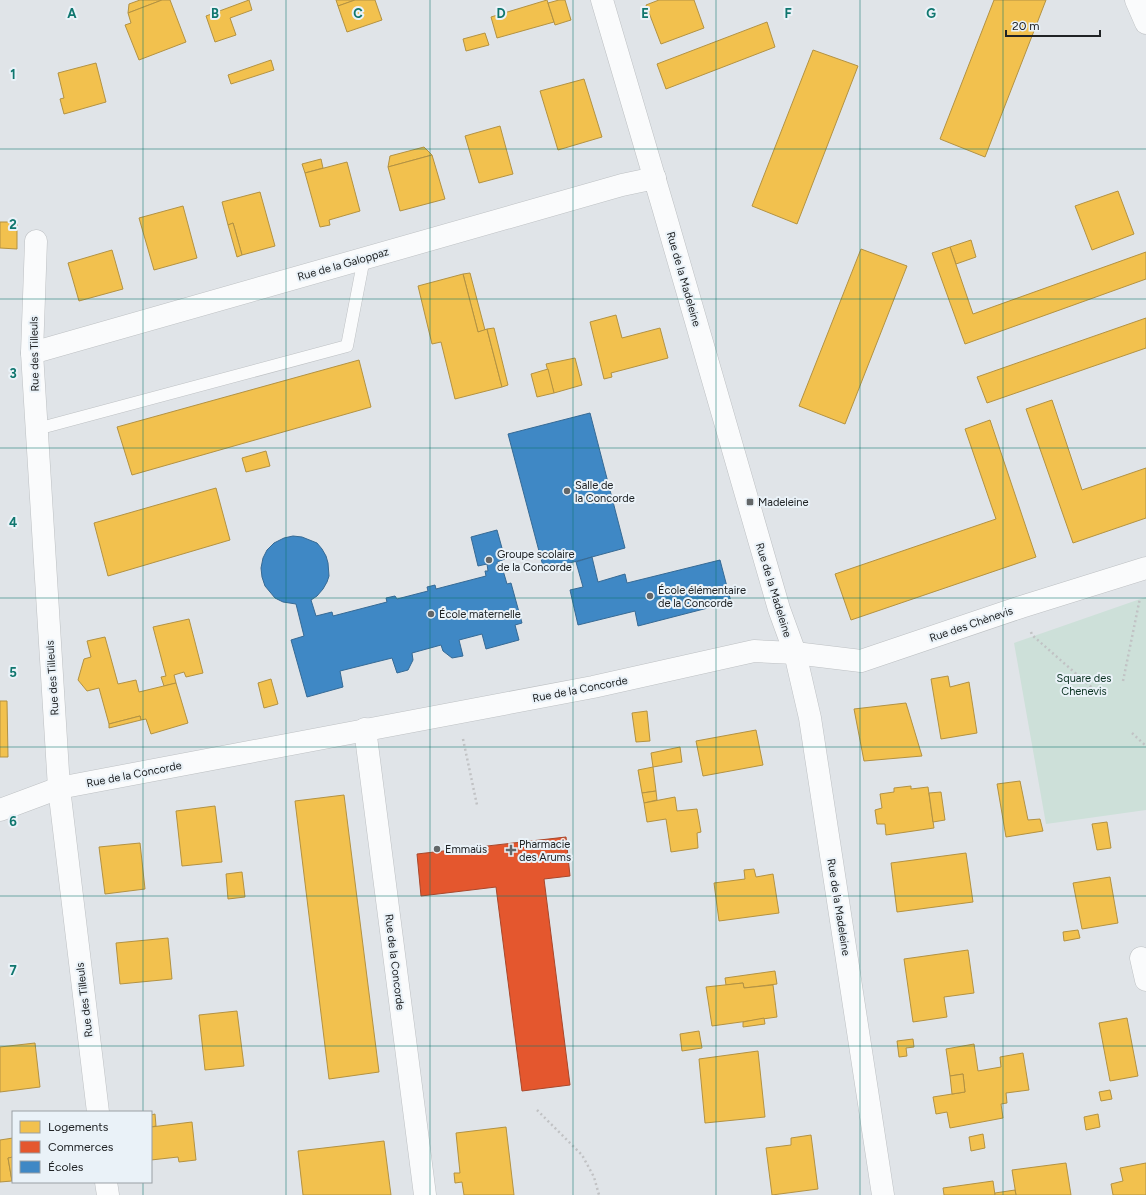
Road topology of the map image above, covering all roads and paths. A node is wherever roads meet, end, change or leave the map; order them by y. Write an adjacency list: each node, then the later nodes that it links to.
1 (602, 0): 4 (street, Rue de la Madeleine)
2 (1136, 0): 3 (street)
3 (1146, 22)
4 (655, 178): 6 (street, Rue de la Galoppaz); 11 (street, Rue de la Madeleine)
5 (36, 241): 7 (street, Rue des Tilleuls)
6 (364, 258): 7 (street, Rue de la Galoppaz); 8 (lane)
7 (32, 353): 8 (street, Rue des Tilleuls)
8 (37, 429): 18 (street, Rue des Tilleuls)
9 (1140, 570): 10 (street, Rue des Chènevis); 12 (path)
10 (1021, 607): 11 (street, Rue des Chènevis); 13 (path)
11 (794, 653): 14 (street, Rue de la Concorde); 29 (street, Rue de la Madeleine)
12 (1123, 681)
13 (1098, 693)
14 (456, 712): 15 (street, Rue de la Concorde); 19 (path)
15 (365, 729): 18 (street, Rue de la Concorde); 27 (street, Rue de la Concorde)
16 (1132, 733): 17 (path)
17 (1146, 746)
18 (59, 788): 20 (street, Rue de la Concorde); 24 (street, Rue des Tilleuls)
19 (477, 805)
20 (0, 810)
21 (1141, 958): 22 (street)
22 (1146, 980)
23 (537, 1110): 28 (path)
24 (98, 1111)
25 (106, 1183): 26 (street)
26 (108, 1195)
27 (425, 1195)
28 (599, 1195)
29 (883, 1195)

